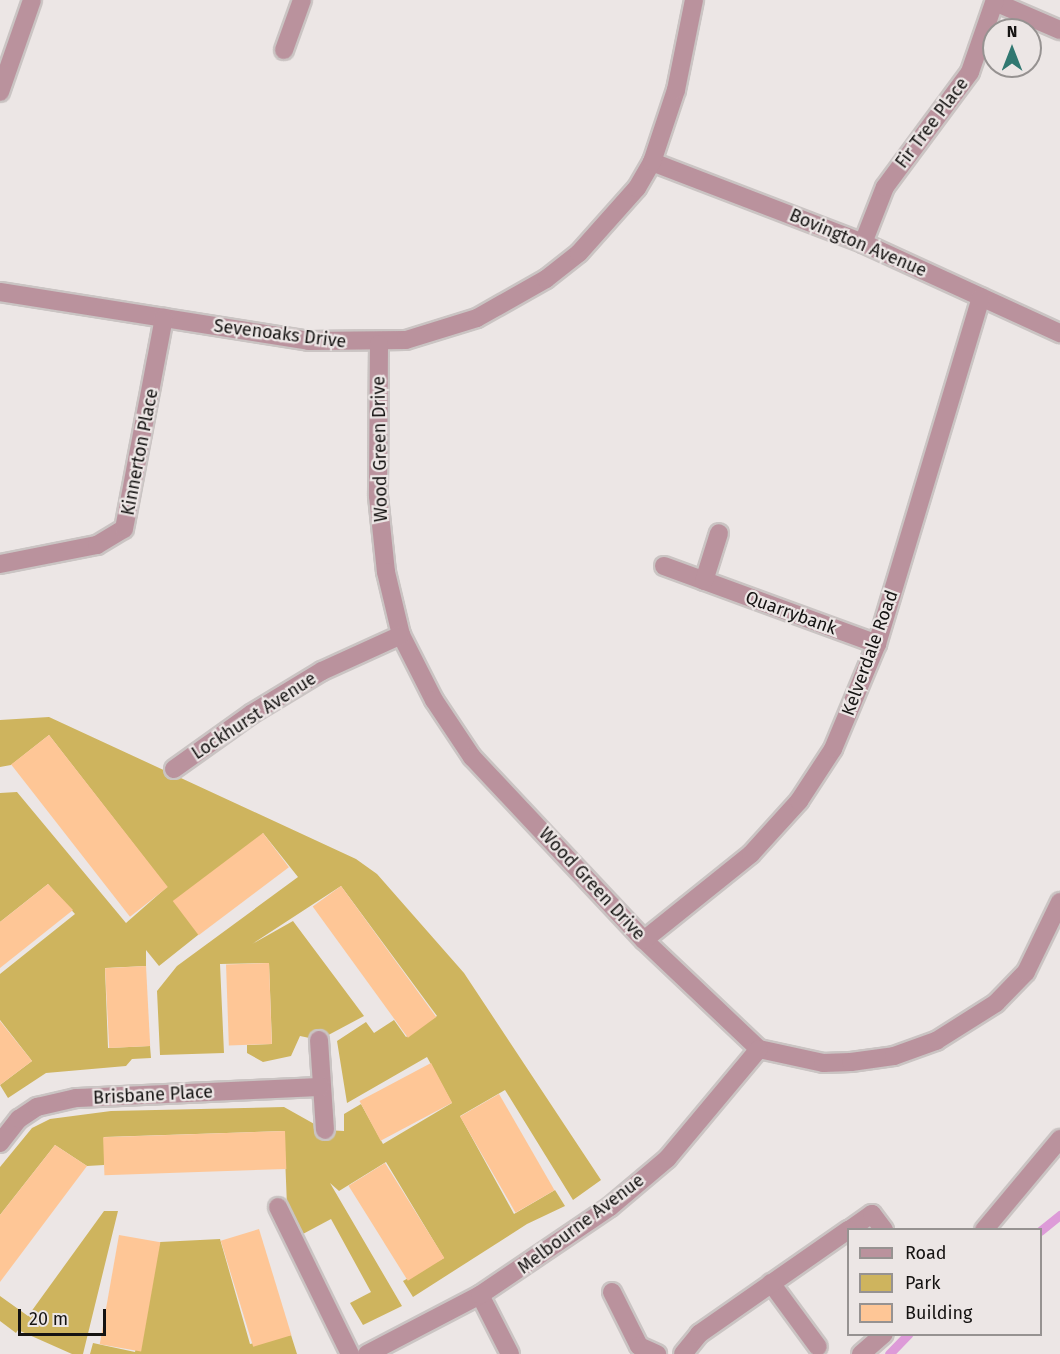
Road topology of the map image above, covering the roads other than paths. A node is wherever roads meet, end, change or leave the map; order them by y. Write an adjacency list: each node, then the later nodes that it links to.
1 (32, 0): 7 (street)
2 (302, 0): 6 (street)
3 (694, 0): 8 (street, Sevenoaks Drive)
4 (995, 1): 5 (street); 9 (street, Fir Tree Place)
5 (1060, 30)
6 (284, 50)
7 (0, 92)
8 (652, 162): 9 (street, Bovington Avenue); 14 (street, Sevenoaks Drive)
9 (863, 243): 11 (street, Bovington Avenue)
10 (0, 292): 12 (street, Sevenoaks Drive)
11 (981, 297): 13 (street, Bovington Avenue); 20 (street, Kelverdale Road)
12 (164, 318): 14 (street, Sevenoaks Drive); 16 (street, Kinnerton Place)
13 (1060, 333)
14 (379, 344): 19 (street, Wood Green Drive)
15 (719, 533): 18 (street)
16 (0, 564)
17 (664, 566): 18 (street, Quarrybank)
18 (704, 581): 20 (street, Quarrybank)
19 (401, 635): 21 (street, Lockhurst Avenue); 23 (street, Wood Green Drive)
20 (877, 644): 23 (street, Kelverdale Road)
21 (174, 769)
22 (1060, 902): 25 (street)
23 (644, 940): 25 (street, Wood Green Drive)
24 (319, 1040): 26 (street)
25 (759, 1049): 37 (street, Melbourne Avenue)
26 (321, 1087): 27 (street); 29 (street, Brisbane Place)
27 (325, 1130)
28 (1060, 1139): 33 (street)
29 (0, 1143)
30 (278, 1208): 41 (street)
31 (852, 1228): 32 (street)
32 (882, 1228)
33 (986, 1228)
34 (847, 1231): 35 (street)
35 (771, 1283): 39 (street); 45 (street)
36 (612, 1292): 40 (street)
37 (480, 1295): 42 (street, Melbourne Avenue); 43 (street)
38 (883, 1336): 46 (street)
39 (818, 1347)
40 (632, 1350): 44 (street)
41 (350, 1354)
42 (367, 1354)
43 (510, 1354)
44 (657, 1354)
45 (683, 1354)
46 (861, 1354)

